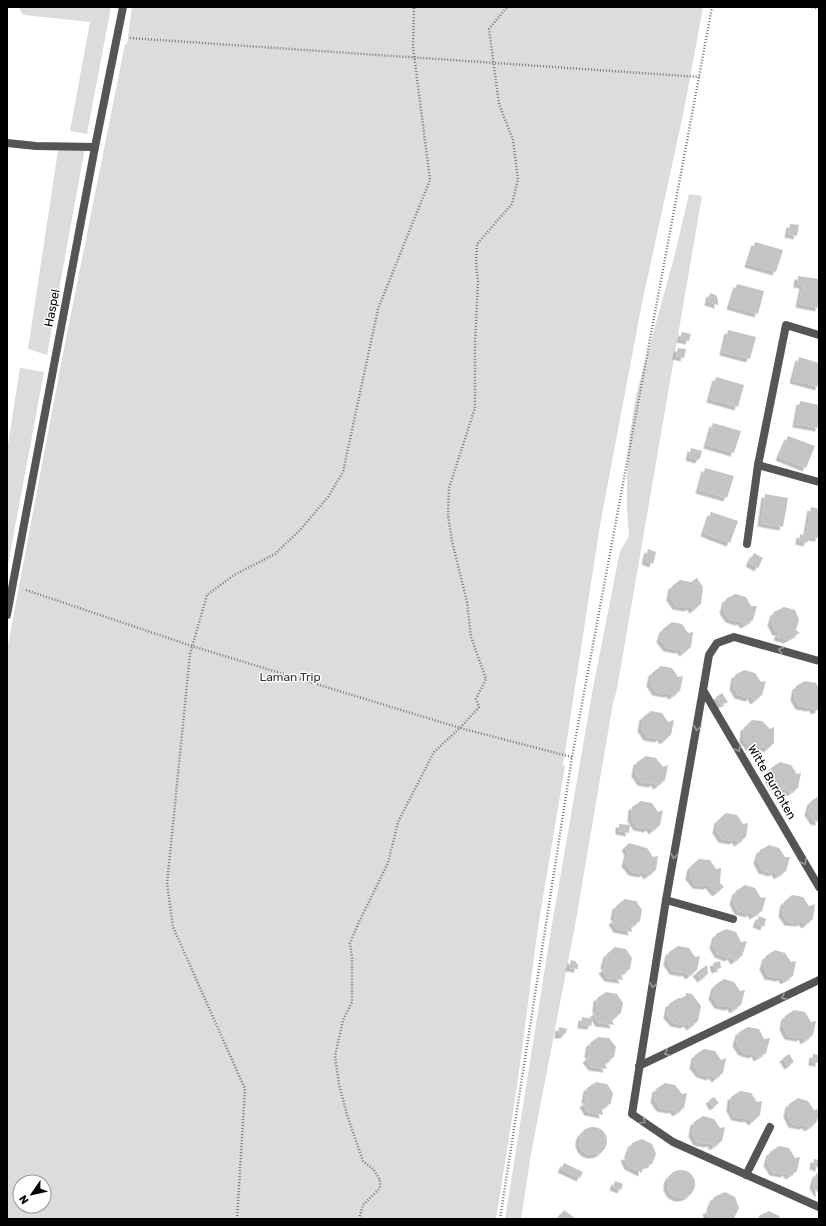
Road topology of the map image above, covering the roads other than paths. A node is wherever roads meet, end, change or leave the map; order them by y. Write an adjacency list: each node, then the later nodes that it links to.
1 (123, 7): 3 (street, Haspel)
2 (7, 143): 3 (street)
3 (94, 147): 8 (street, Haspel)
4 (819, 335): 5 (street)
5 (758, 465): 6 (street); 7 (street)
6 (819, 482)
7 (747, 544)
8 (7, 615)
9 (819, 661): 10 (street, one-way to 10)
10 (703, 690): 11 (street, Witte Burchten, one-way to 11); 12 (street, one-way to 12)
11 (819, 887)
12 (666, 900): 13 (street); 15 (street, one-way to 15)
13 (733, 919)
14 (819, 980): 15 (street, one-way to 15)
15 (639, 1066): 17 (street, one-way to 17)
16 (770, 1127): 17 (street)
17 (746, 1175): 18 (street)
18 (819, 1207)

